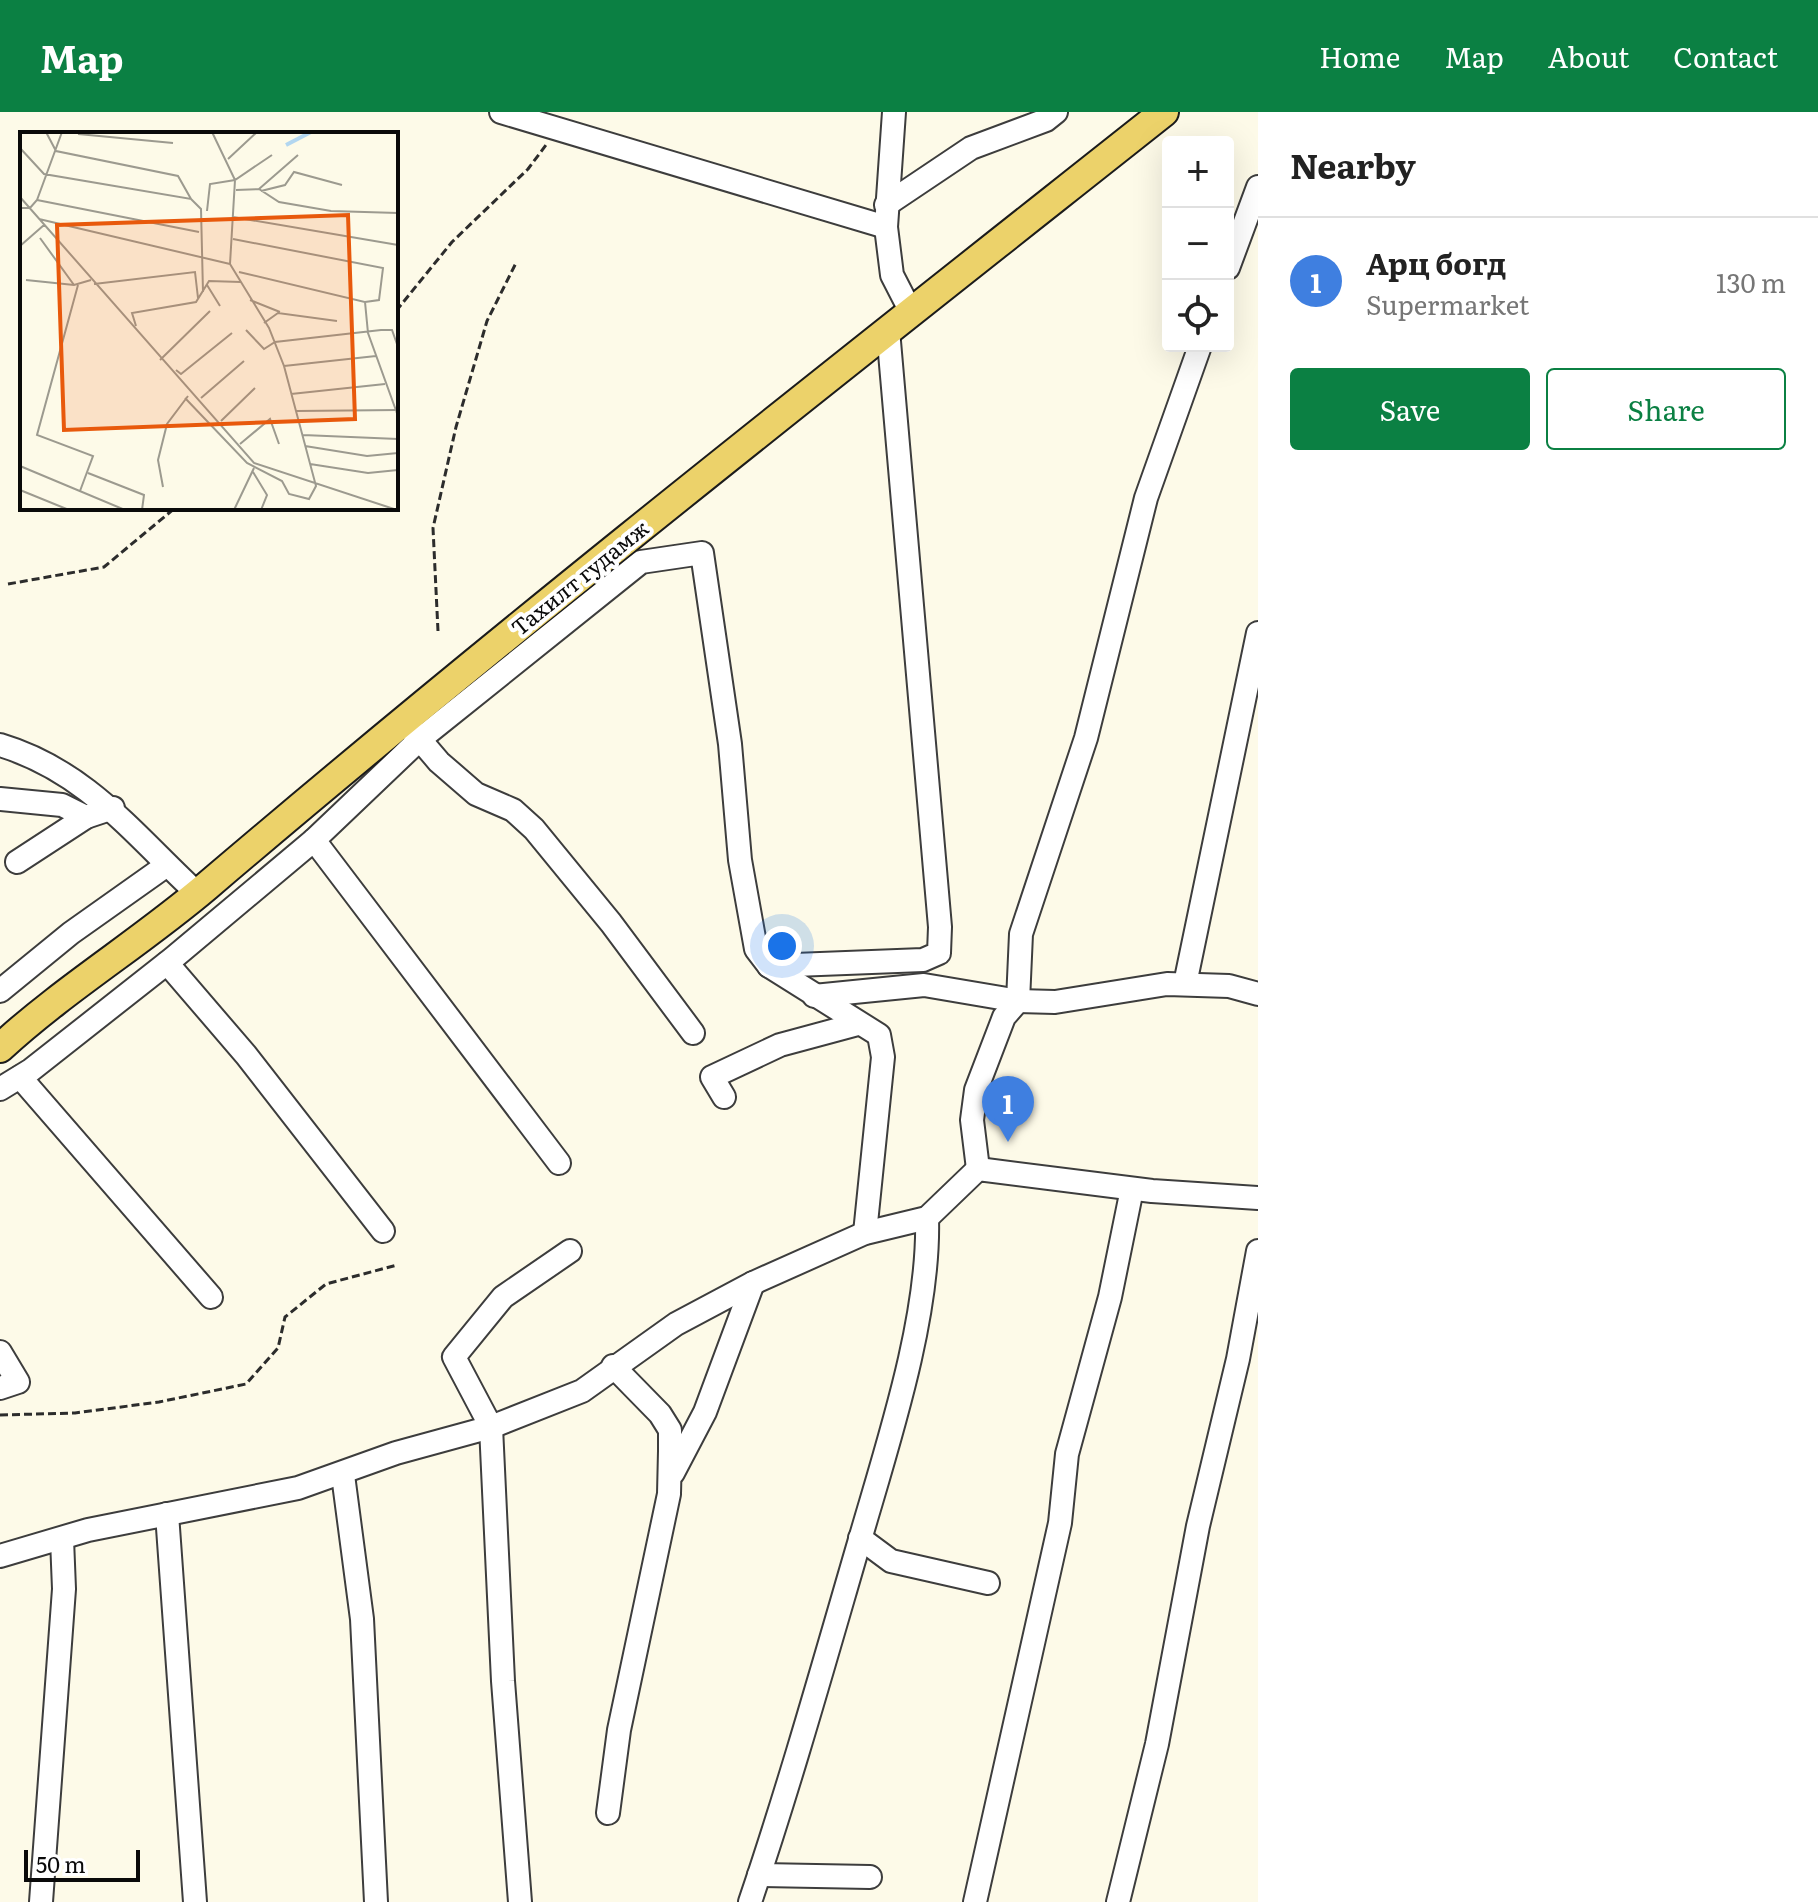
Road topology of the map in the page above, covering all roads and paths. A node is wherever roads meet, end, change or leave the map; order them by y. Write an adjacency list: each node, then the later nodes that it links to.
1 (501, 112): 5 (street)
2 (894, 112): 7 (street)
3 (1056, 112): 7 (street)
4 (1164, 112): 11 (main road, Тахилт гудамж)
5 (558, 129): 7 (street); 10 (path)
6 (1258, 187): 8 (street)
7 (886, 216): 11 (street)
8 (1234, 252)
9 (516, 263): 16 (path)
10 (398, 309)
11 (911, 312): 12 (main road, Тахилт гудамж)
12 (888, 330): 18 (main road, Тахилт гудамж); 28 (street)
13 (1198, 352): 33 (street)
14 (173, 510): 15 (path)
15 (8, 584)
16 (438, 631)
17 (1258, 633): 29 (street)
18 (412, 730): 23 (street); 26 (main road, Тахилт гудамж); 28 (street); 35 (street)
19 (0, 745): 21 (street)
20 (0, 799): 22 (street)
21 (113, 808): 22 (street); 25 (street)
22 (86, 817): 24 (street)
23 (314, 840): 27 (street); 40 (street)
24 (17, 862)
25 (167, 865): 26 (street); 30 (street)
26 (198, 894): 36 (main road, Тахилт гудамж)
27 (167, 963): 37 (street); 45 (street)
28 (769, 966): 32 (street)
29 (1185, 984): 31 (street); 33 (street)
30 (0, 991)
31 (1258, 994)
32 (814, 996): 33 (street); 34 (street)
33 (1018, 1001): 41 (street)
34 (858, 1024): 39 (street); 46 (street)
35 (693, 1033)
36 (0, 1048)
37 (20, 1077): 38 (street); 51 (street)
38 (0, 1089)
39 (724, 1097)
40 (559, 1163)
41 (978, 1169): 42 (street); 44 (street)
42 (1132, 1189): 43 (street); 72 (street)
43 (1258, 1198)
44 (927, 1218): 46 (street); 60 (street)
45 (383, 1231)
46 (865, 1233): 50 (street)
47 (570, 1251): 56 (street)
48 (1258, 1251): 73 (street)
49 (397, 1265): 55 (path)
50 (753, 1283): 53 (street); 58 (street)
51 (211, 1297)
52 (0, 1352): 54 (street)
53 (613, 1366): 56 (street); 58 (street)
54 (0, 1388)
55 (0, 1415)
56 (491, 1427): 57 (street); 70 (street)
57 (343, 1475): 59 (street); 69 (street)
58 (669, 1480): 64 (street)
59 (167, 1514): 61 (street); 68 (street)
60 (860, 1538): 63 (street); 65 (street)
61 (62, 1539): 62 (street); 67 (street)
62 (0, 1556)
63 (988, 1583)
64 (608, 1813)
65 (759, 1875): 66 (street); 71 (street)
66 (870, 1877)
67 (41, 1902)
68 (195, 1902)
69 (376, 1902)
70 (520, 1902)
71 (750, 1902)
72 (975, 1902)
73 (1118, 1902)

